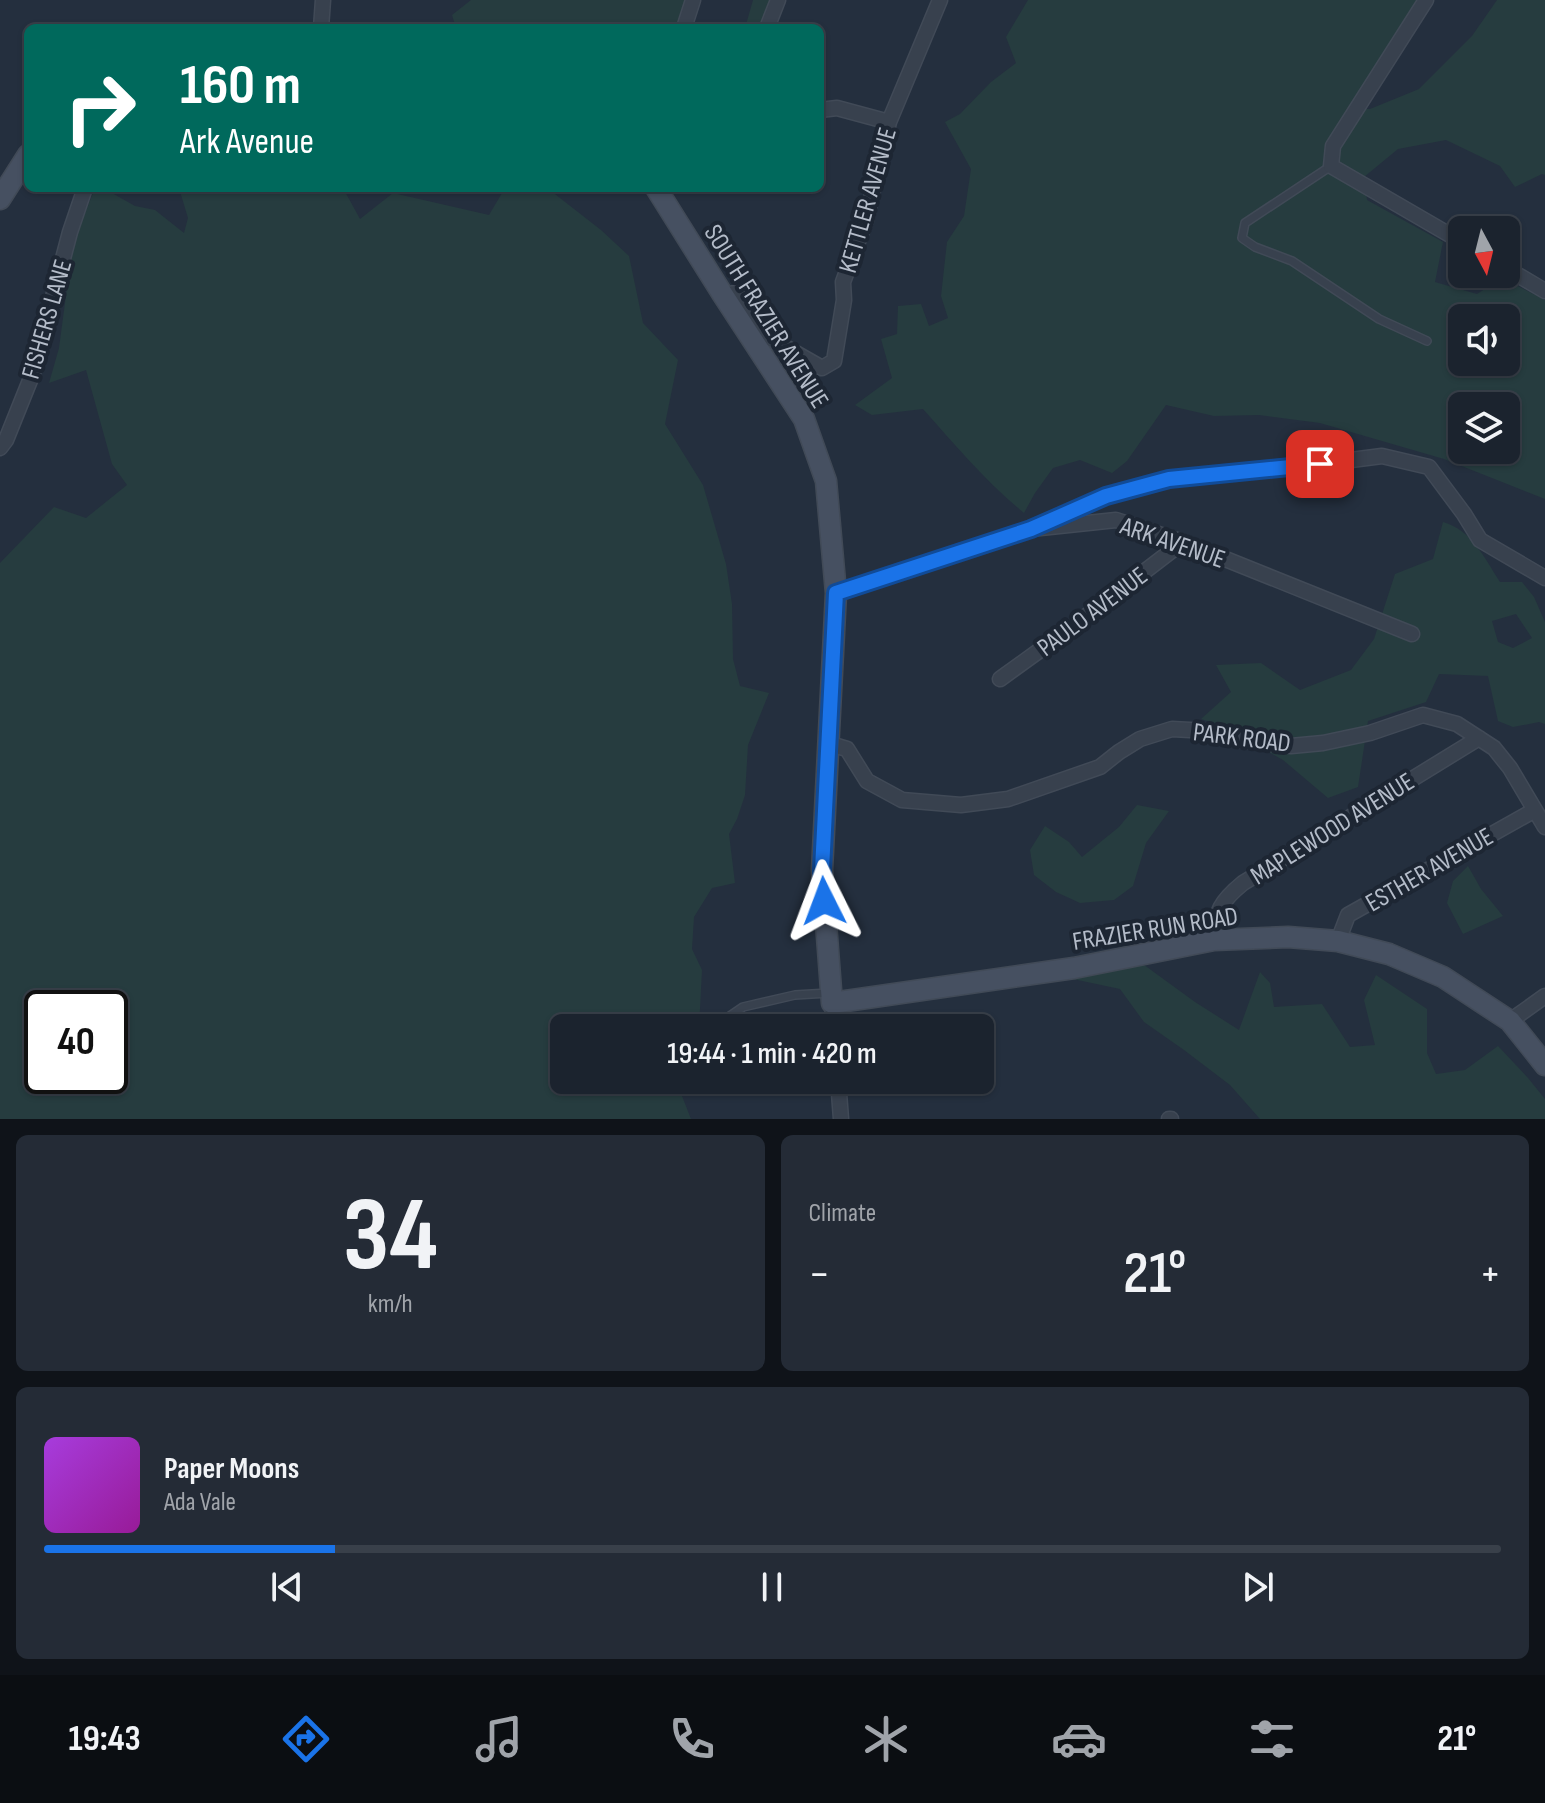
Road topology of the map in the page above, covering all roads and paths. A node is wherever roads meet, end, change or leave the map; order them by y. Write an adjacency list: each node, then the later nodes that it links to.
1 (323, 0): 6 (street)
2 (693, 0): 7 (street)
3 (778, 0): 8 (street)
4 (940, 0): 10 (street, KETTLER AVENUE)
5 (1426, 0): 12 (street)
6 (321, 24)
7 (685, 24)
8 (769, 24)
9 (824, 110): 10 (street)
10 (889, 122): 19 (street, KETTLER AVENUE)
11 (24, 161): 15 (street)
12 (1331, 166): 16 (street); 20 (lane)
13 (84, 192): 21 (street, FISHERS LANE)
14 (659, 192): 19 (street, SOUTH FRAZIER AVENUE)
15 (0, 199)
16 (1448, 234)
17 (1520, 276): 18 (street)
18 (1545, 291)
19 (723, 295): 25 (street, SOUTH FRAZIER AVENUE)
20 (1427, 341)
21 (0, 448)
22 (1031, 529): 23 (street, ARK AVENUE); 24 (street); 25 (street, ARK AVENUE)
23 (1183, 542): 26 (street, ARK AVENUE); 27 (street, PAULO AVENUE)
24 (1545, 578)
25 (836, 593): 29 (street, SOUTH FRAZIER AVENUE)
26 (1412, 634)
27 (1000, 679)
28 (1479, 738): 29 (street, PARK ROAD); 30 (street, PARK ROAD); 32 (street, MAPLEWOOD AVENUE)
29 (827, 743): 35 (street, SOUTH FRAZIER AVENUE)
30 (1535, 810): 31 (street, PARK ROAD); 33 (street, ESTHER AVENUE)
31 (1545, 827)
32 (1214, 940): 33 (street, FRAZIER RUN ROAD); 35 (street, FRAZIER RUN ROAD)
33 (1338, 941): 38 (street, FRAZIER RUN ROAD)
34 (1545, 996): 38 (street)
35 (832, 998): 36 (lane); 37 (street)
36 (733, 1014)
37 (833, 1014)
38 (1510, 1021): 39 (street, FRAZIER RUN ROAD)
39 (1545, 1065)
40 (839, 1094): 41 (street)
41 (841, 1119)

